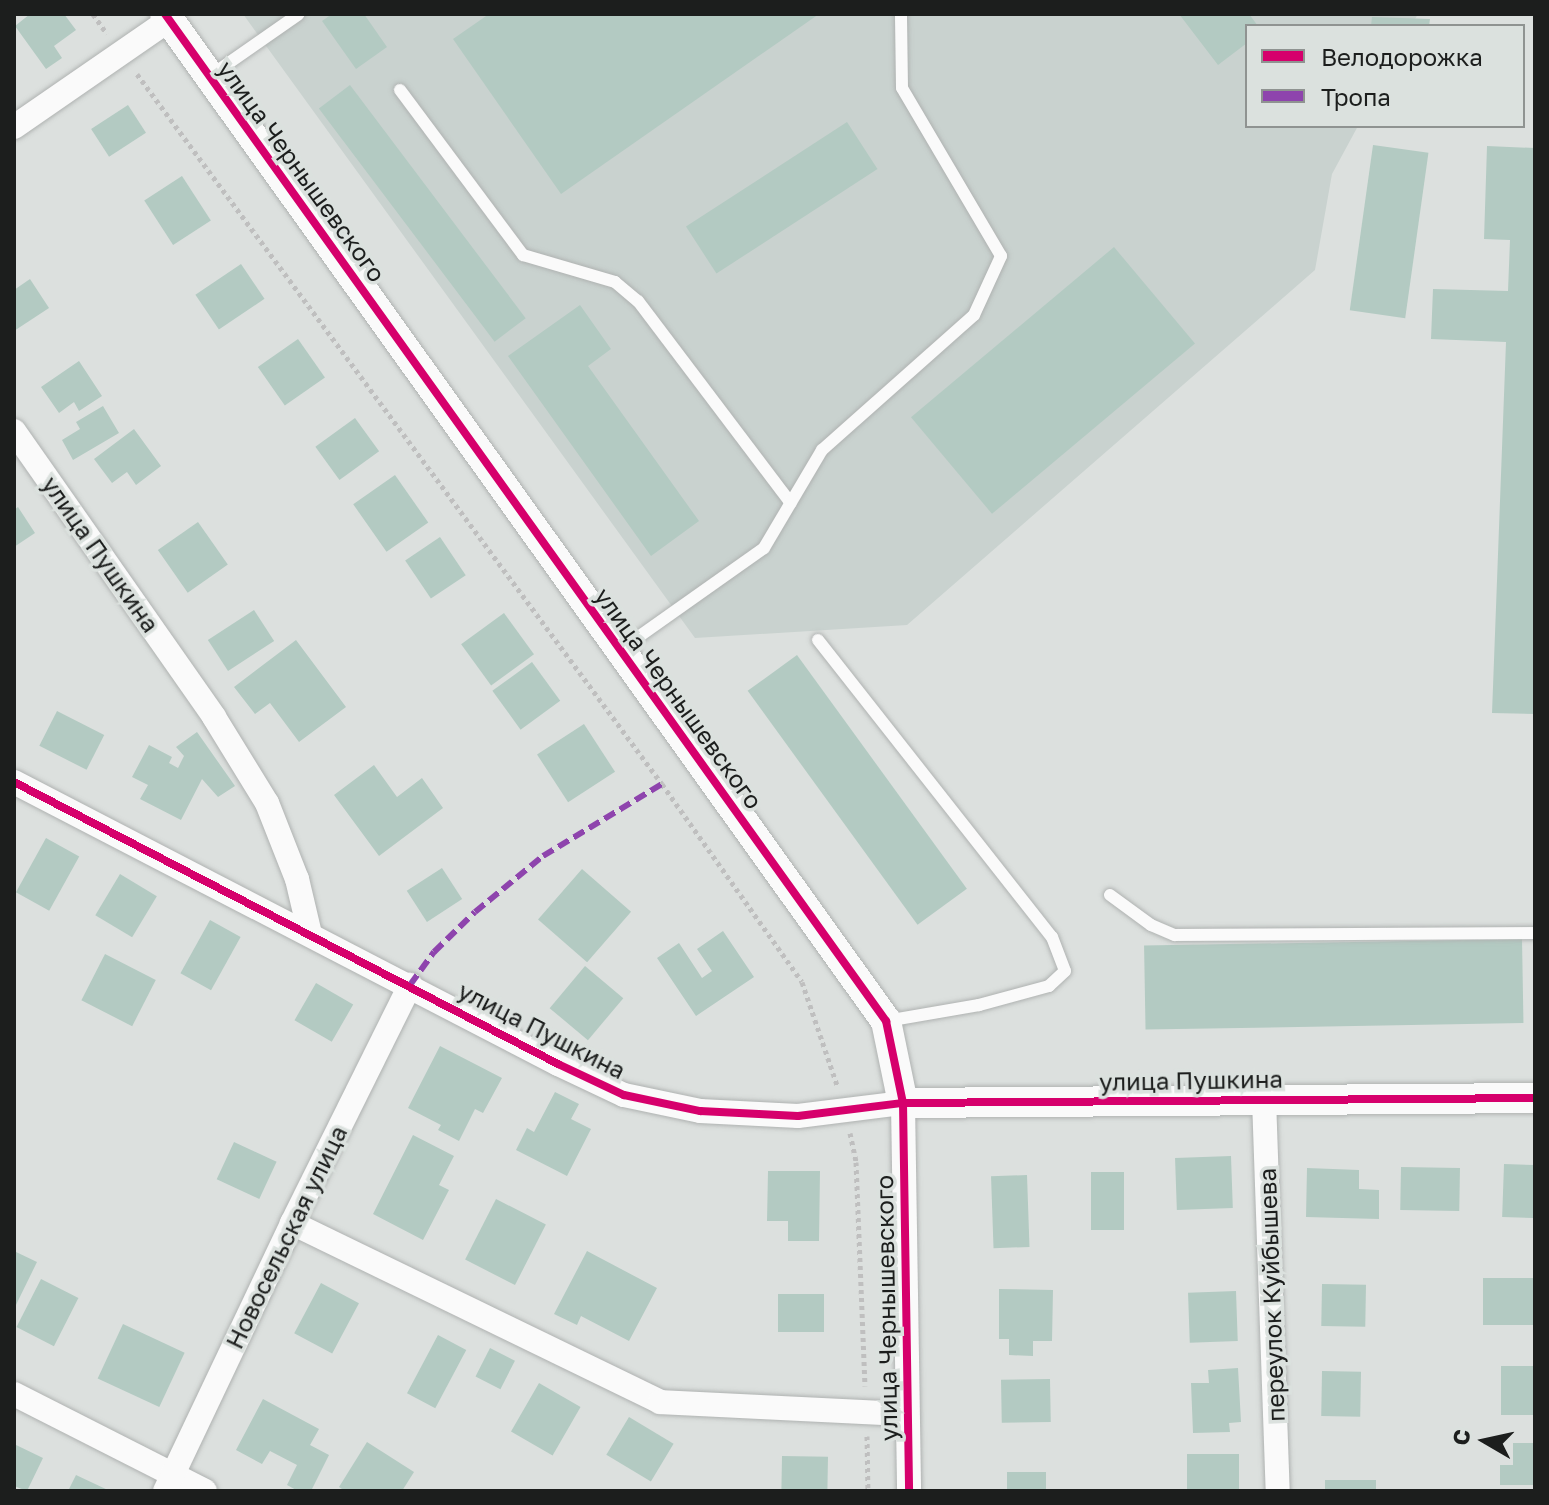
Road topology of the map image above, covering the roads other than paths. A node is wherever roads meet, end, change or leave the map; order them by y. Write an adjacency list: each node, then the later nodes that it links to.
1 (299, 14): 4 (lane)
2 (901, 14): 8 (lane)
3 (167, 17): 4 (street, улица Чернышевского); 6 (street)
4 (209, 76): 10 (street, улица Чернышевского)
5 (400, 90): 8 (lane)
6 (14, 127)
7 (14, 431): 14 (street, улица Пушкина)
8 (791, 503): 10 (lane)
9 (818, 640): 16 (lane)
10 (620, 650): 16 (street, улица Чернышевского)
11 (14, 782): 14 (street, улица Пушкина)
12 (1110, 895): 13 (lane)
13 (1535, 933)
14 (310, 934): 15 (street, улица Пушкина)
15 (410, 985): 19 (street, улица Пушкина); 20 (street, Новосельская улица)
16 (886, 1021): 19 (street, улица Чернышевского)
17 (1535, 1098): 18 (street, улица Пушкина)
18 (1264, 1099): 19 (street, улица Пушкина); 26 (street, переулок Куйбышева)
19 (903, 1103): 22 (street, улица Чернышевского)
20 (292, 1223): 22 (street); 23 (street, Новосельская улица)
21 (14, 1394): 23 (street)
22 (907, 1414): 25 (street, улица Чернышевского)
23 (169, 1483): 24 (street)
24 (205, 1491)
25 (909, 1491)
26 (1278, 1491)

